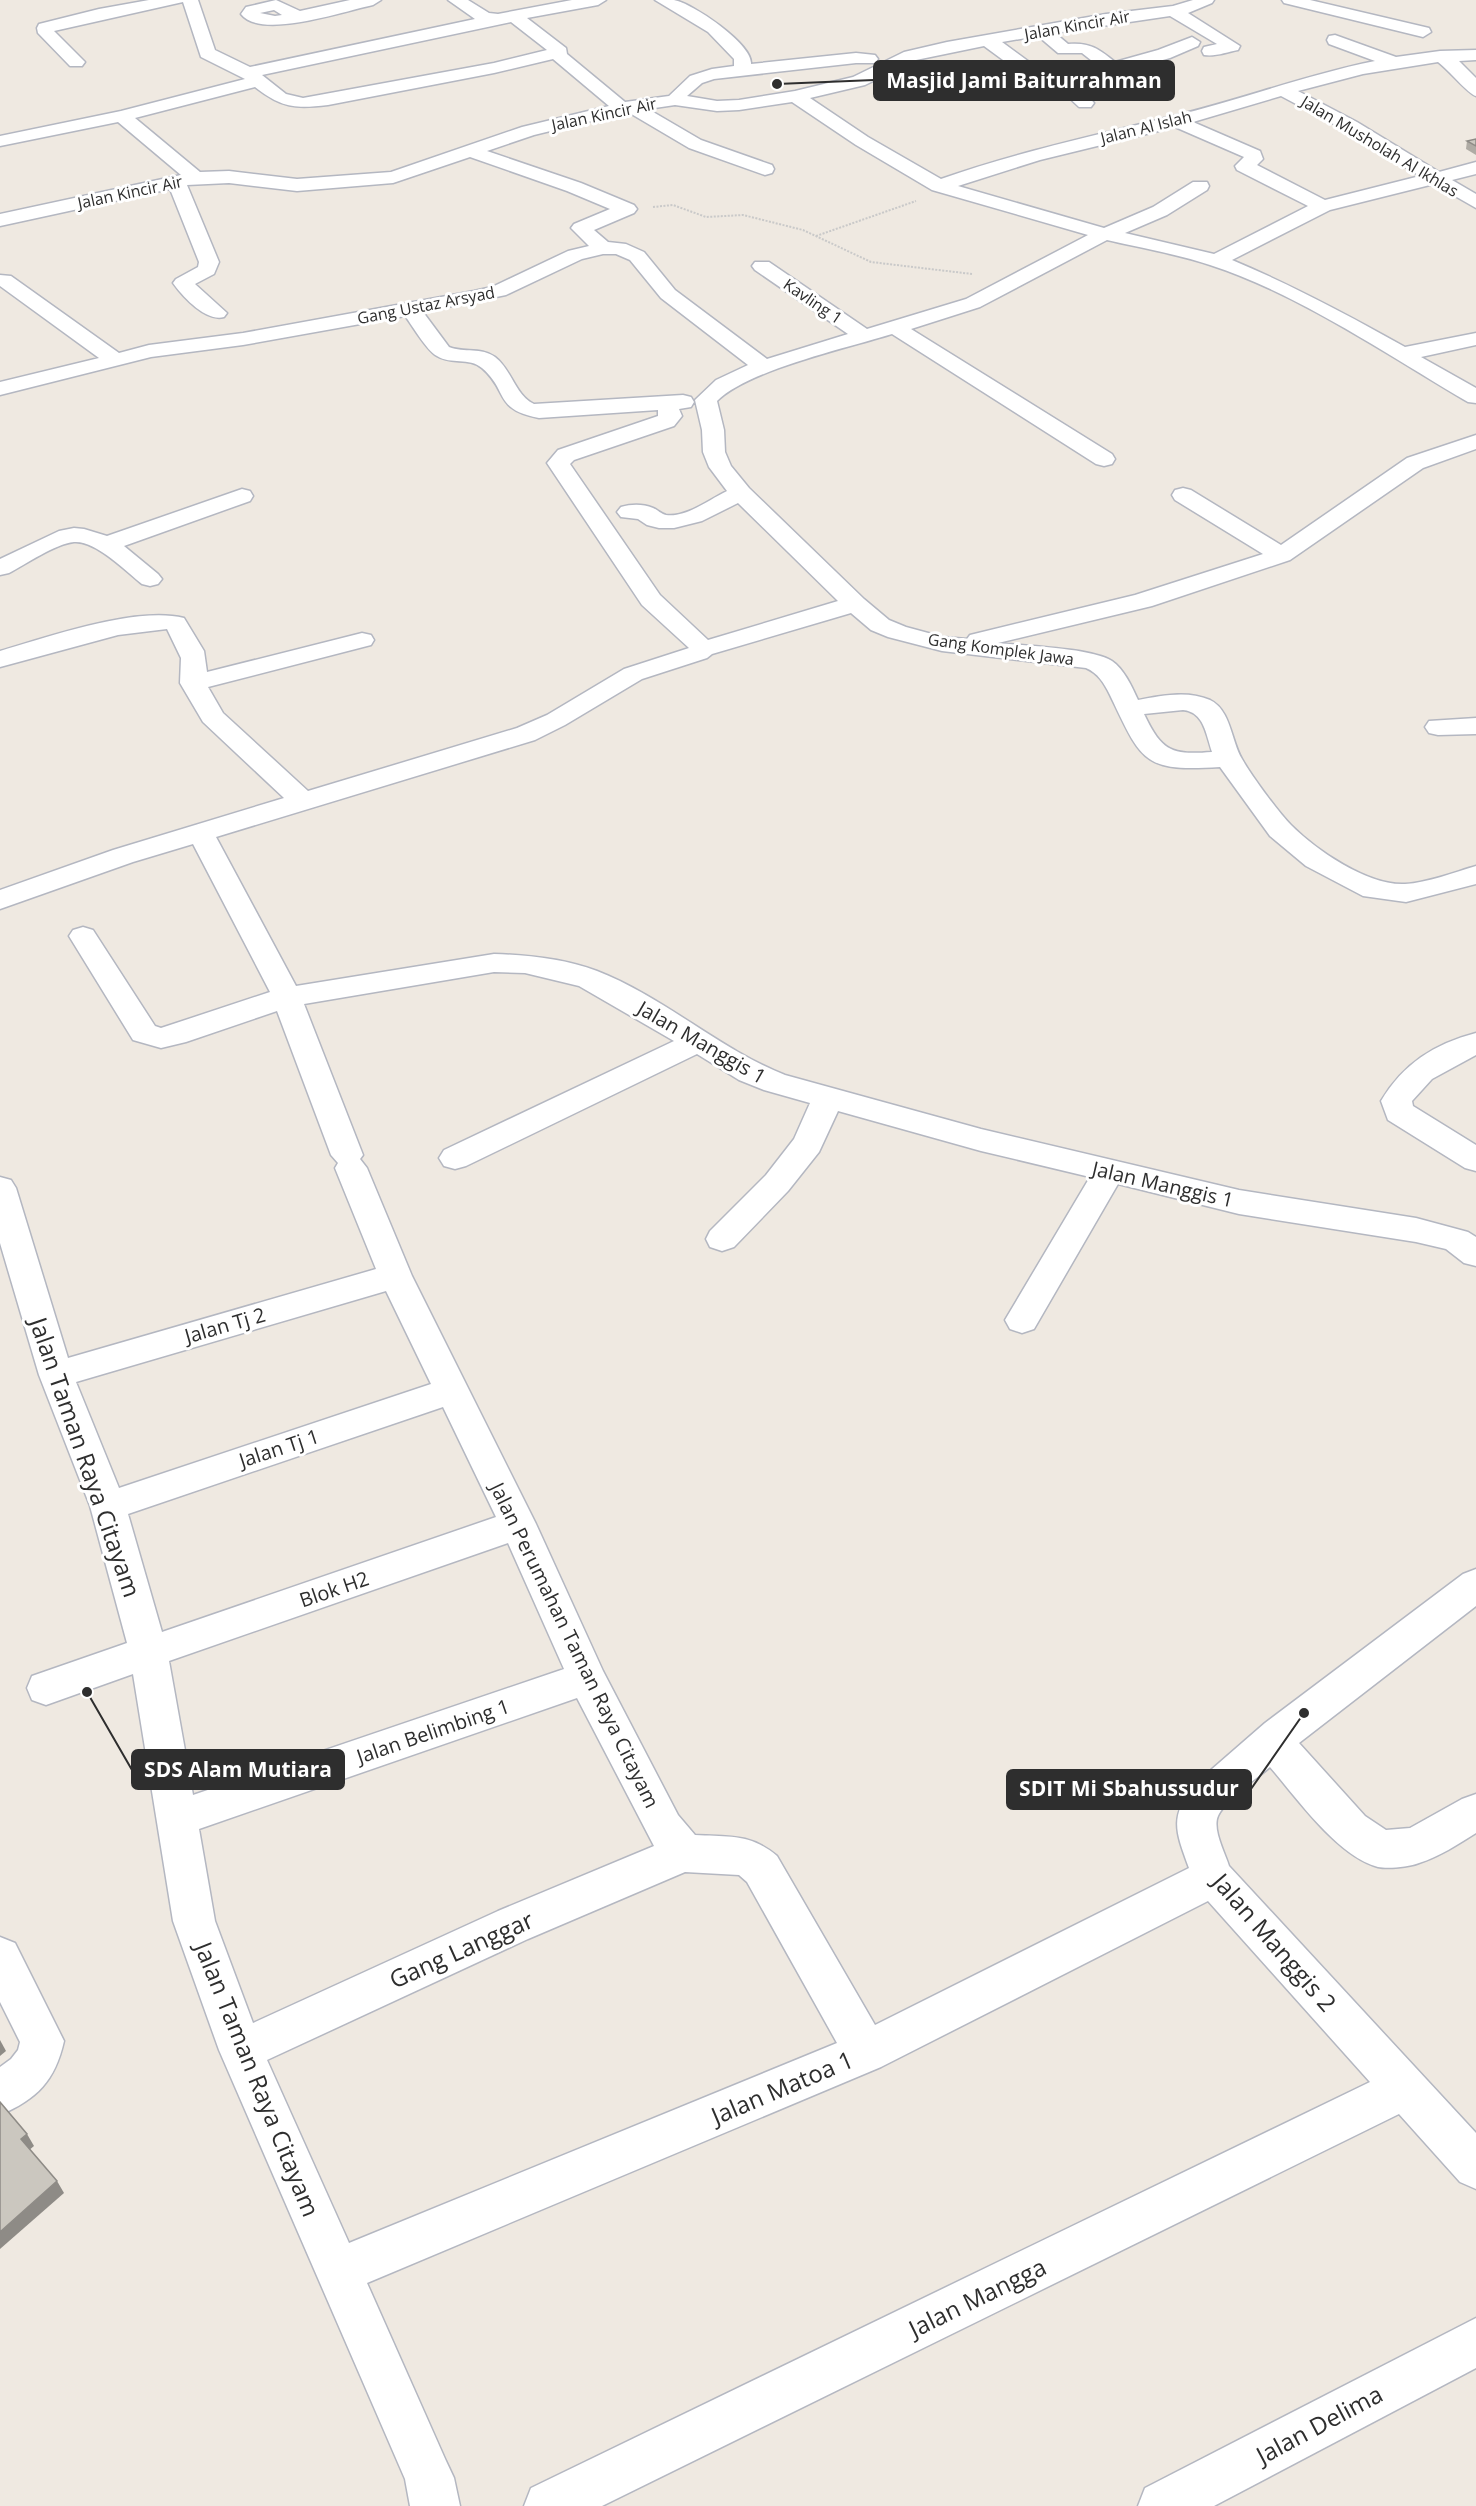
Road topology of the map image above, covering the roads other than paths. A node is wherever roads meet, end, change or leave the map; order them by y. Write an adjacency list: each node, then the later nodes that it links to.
1 (176, 0): 22 (street)
2 (190, 0): 27 (street)
3 (373, 0): 10 (street)
4 (456, 0): 11 (street)
5 (598, 0): 11 (street)
6 (663, 0): 26 (street)
7 (1206, 0): 9 (street, Jalan Kincir Air)
8 (1290, 0): 13 (street)
9 (1173, 11): 12 (street, Jalan Kincir Air); 18 (street)
10 (297, 16)
11 (506, 18): 19 (street); 27 (street)
12 (1041, 31): 14 (street, Jalan Kincir Air); 25 (street)
13 (1423, 32)
14 (986, 39): 24 (street, Jalan Kincir Air); 25 (street)
15 (1335, 40): 23 (street)
16 (1192, 42): 25 (street)
17 (844, 44): 24 (street)
18 (1210, 51)
19 (557, 54): 27 (street); 32 (street)
20 (1440, 56): 21 (street); 23 (street, Jalan Al Islah); 29 (street)
21 (1476, 56)
22 (76, 62)
23 (1395, 63): 28 (street, Jalan Al Islah)
24 (876, 64): 26 (street); 30 (street, Jalan Kincir Air)
25 (1109, 69)
26 (742, 70): 31 (street)
27 (252, 77): 33 (street)
28 (1284, 90): 34 (street, Jalan Al Islah); 39 (street, Jalan Musholah Al Ikhlas)
29 (1476, 91)
30 (795, 96): 31 (street, Jalan Kincir Air); 42 (street)
31 (675, 100): 32 (street, Jalan Kincir Air)
32 (626, 107): 36 (street, Jalan Kincir Air); 38 (street)
33 (122, 116): 35 (street); 40 (street)
34 (1176, 121): 42 (street, Jalan Al Islah); 44 (street)
35 (0, 141)
36 (470, 151): 40 (street, Jalan Kincir Air); 47 (street)
37 (1476, 168): 39 (street)
38 (765, 169)
39 (1434, 177): 43 (street, Jalan Musholah Al Ikhlas); 44 (street)
40 (186, 181): 45 (street, Jalan Kincir Air); 52 (street)
41 (1200, 186): 46 (street)
42 (943, 188): 46 (street)
43 (1476, 202)
44 (1323, 206): 48 (street)
45 (0, 220)
46 (1105, 234): 48 (street); 53 (street)
47 (603, 248): 51 (street, Gang Ustaz Arsyad); 58 (street)
48 (1216, 260): 56 (street)
49 (762, 266): 54 (street, Kavling 1)
50 (1, 280): 57 (street)
51 (411, 310): 57 (street, Gang Ustaz Arsyad); 62 (street)
52 (217, 313)
53 (894, 327): 54 (street); 64 (street)
54 (864, 336): 58 (street)
55 (1476, 339): 56 (street)
56 (1403, 354): 60 (street)
57 (116, 361): 59 (street, Gang Ustaz Arsyad)
58 (764, 367): 61 (street)
59 (0, 390)
60 (1476, 397)
61 (706, 400): 62 (street); 65 (street, Gang Komplek Jawa)
62 (666, 404): 76 (street)
63 (1476, 442): 70 (street)
64 (1104, 459)
65 (741, 493): 68 (street); 73 (street, Gang Komplek Jawa)
66 (1183, 495): 70 (street)
67 (242, 496): 69 (street)
68 (629, 512)
69 (105, 545): 71 (street); 72 (street)
70 (1282, 555): 75 (street)
71 (0, 568)
72 (150, 579)
73 (855, 604): 75 (street, Gang Komplek Jawa); 76 (street)
74 (362, 640): 78 (street)
75 (954, 646): 79 (street, Gang Komplek Jawa)
76 (703, 649): 83 (street)
77 (0, 659): 78 (street)
78 (192, 683): 83 (street)
79 (1130, 708): 82 (street, Gang Komplek Jawa); 82 (street)
80 (1476, 726): 81 (street)
81 (1438, 727)
82 (1228, 759): 85 (street)
83 (304, 802): 84 (street)
84 (201, 834): 86 (street); 88 (street, Jalan Perumahan Taman Raya Citayam)
85 (1476, 874)
86 (0, 900)
87 (83, 936): 88 (street, Jalan Manggis 1)
88 (287, 997): 89 (street, Jalan Manggis 1); 98 (street, Jalan Perumahan Taman Raya Citayam)
89 (697, 1042): 91 (street, Jalan Manggis 1); 92 (street)
90 (1476, 1043): 93 (street)
91 (828, 1098): 94 (street, Jalan Manggis 1); 96 (street)
92 (455, 1158)
93 (1476, 1160)
94 (1109, 1173): 97 (street, Jalan Manggis 1); 99 (street)
95 (0, 1188): 100 (street, Jalan Taman Raya Citayam)
96 (722, 1239)
97 (1476, 1254)
98 (395, 1276): 100 (street, Jalan Tj 2); 101 (street, Jalan Perumahan Taman Raya Citayam)
99 (1022, 1320)
100 (56, 1375): 102 (street, Jalan Taman Raya Citayam)
101 (450, 1391): 102 (street, Jalan Tj 1); 103 (street, Jalan Perumahan Taman Raya Citayam)
102 (108, 1506): 105 (street, Jalan Taman Raya Citayam)
103 (518, 1524): 105 (street, Blok H2); 106 (street, Jalan Perumahan Taman Raya Citayam)
104 (1476, 1584): 108 (street, Jalan Manggis 2)
105 (149, 1653): 107 (street, Blok H2); 109 (street, Jalan Taman Raya Citayam)
106 (587, 1678): 109 (street, Jalan Belimbing 1); 111 (street, Jalan Perumahan Taman Raya Citayam)
107 (46, 1688)
108 (1272, 1742): 110 (street); 112 (street, Jalan Manggis 2)
109 (178, 1818): 114 (street, Jalan Taman Raya Citayam)
110 (1472, 1822)
111 (684, 1852): 114 (street, Gang Langgar); 115 (street)
112 (1213, 1877): 115 (street, Jalan Matoa 1); 116 (street, Jalan Manggis 2)
113 (0, 1957): 117 (street)
114 (241, 2050): 119 (street, Jalan Taman Raya Citayam)
115 (866, 2052): 119 (street, Jalan Matoa 1)
116 (1405, 2088): 118 (street, Jalan Manggis 2); 122 (street, Jalan Mangga)
117 (0, 2094)
118 (1476, 2166)
119 (339, 2271): 121 (street, Jalan Taman Raya Citayam)
120 (1476, 2342): 123 (street, Jalan Delima)
121 (426, 2497)
122 (549, 2506)
123 (1163, 2506)

